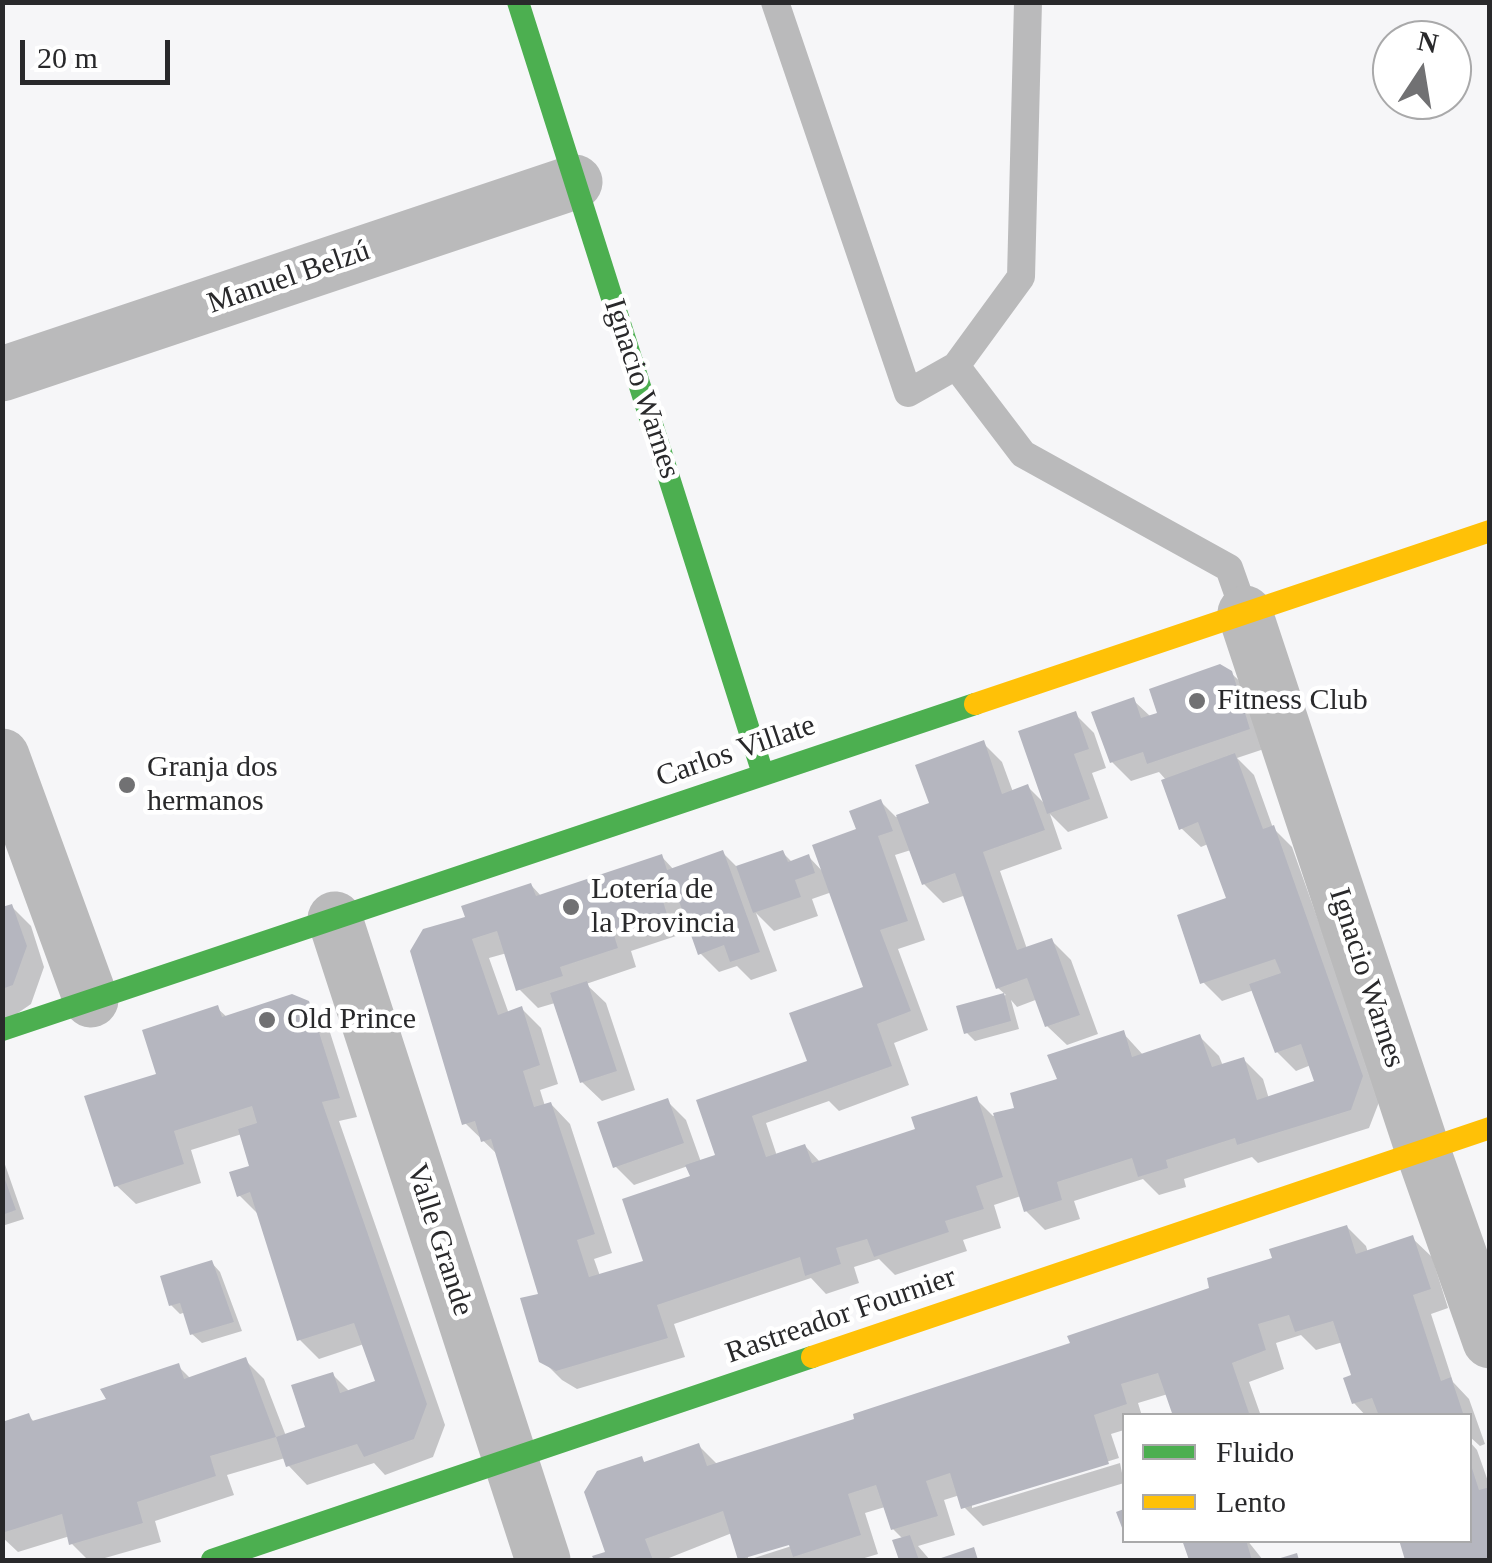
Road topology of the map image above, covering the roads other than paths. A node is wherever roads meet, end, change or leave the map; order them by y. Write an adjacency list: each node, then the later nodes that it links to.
1 (518, 2): 4 (street, Ignacio Warnes)
2 (775, 2): 5 (lane)
3 (1028, 2): 5 (lane)
4 (575, 182): 6 (street, Manuel Belzú); 10 (street, Ignacio Warnes)
5 (956, 366): 8 (lane)
6 (2, 374)
7 (1490, 532): 8 (street, Carlos Villate)
8 (1245, 613): 10 (street, Carlos Villate); 15 (street, Ignacio Warnes)
9 (2, 756): 12 (street)
10 (763, 774): 11 (street, Carlos Villate)
11 (335, 919): 12 (street, Carlos Villate); 17 (street, Valle Grande)
12 (91, 1000): 13 (street, Carlos Villate)
13 (2, 1030)
14 (1490, 1128): 15 (street, Rastreador Fournier)
15 (1422, 1151): 16 (street, Ignacio Warnes); 17 (street, Rastreador Fournier)
16 (1490, 1341)
17 (510, 1460): 18 (street, Rastreador Fournier); 19 (street, Valle Grande)
18 (212, 1560)
19 (542, 1560)

